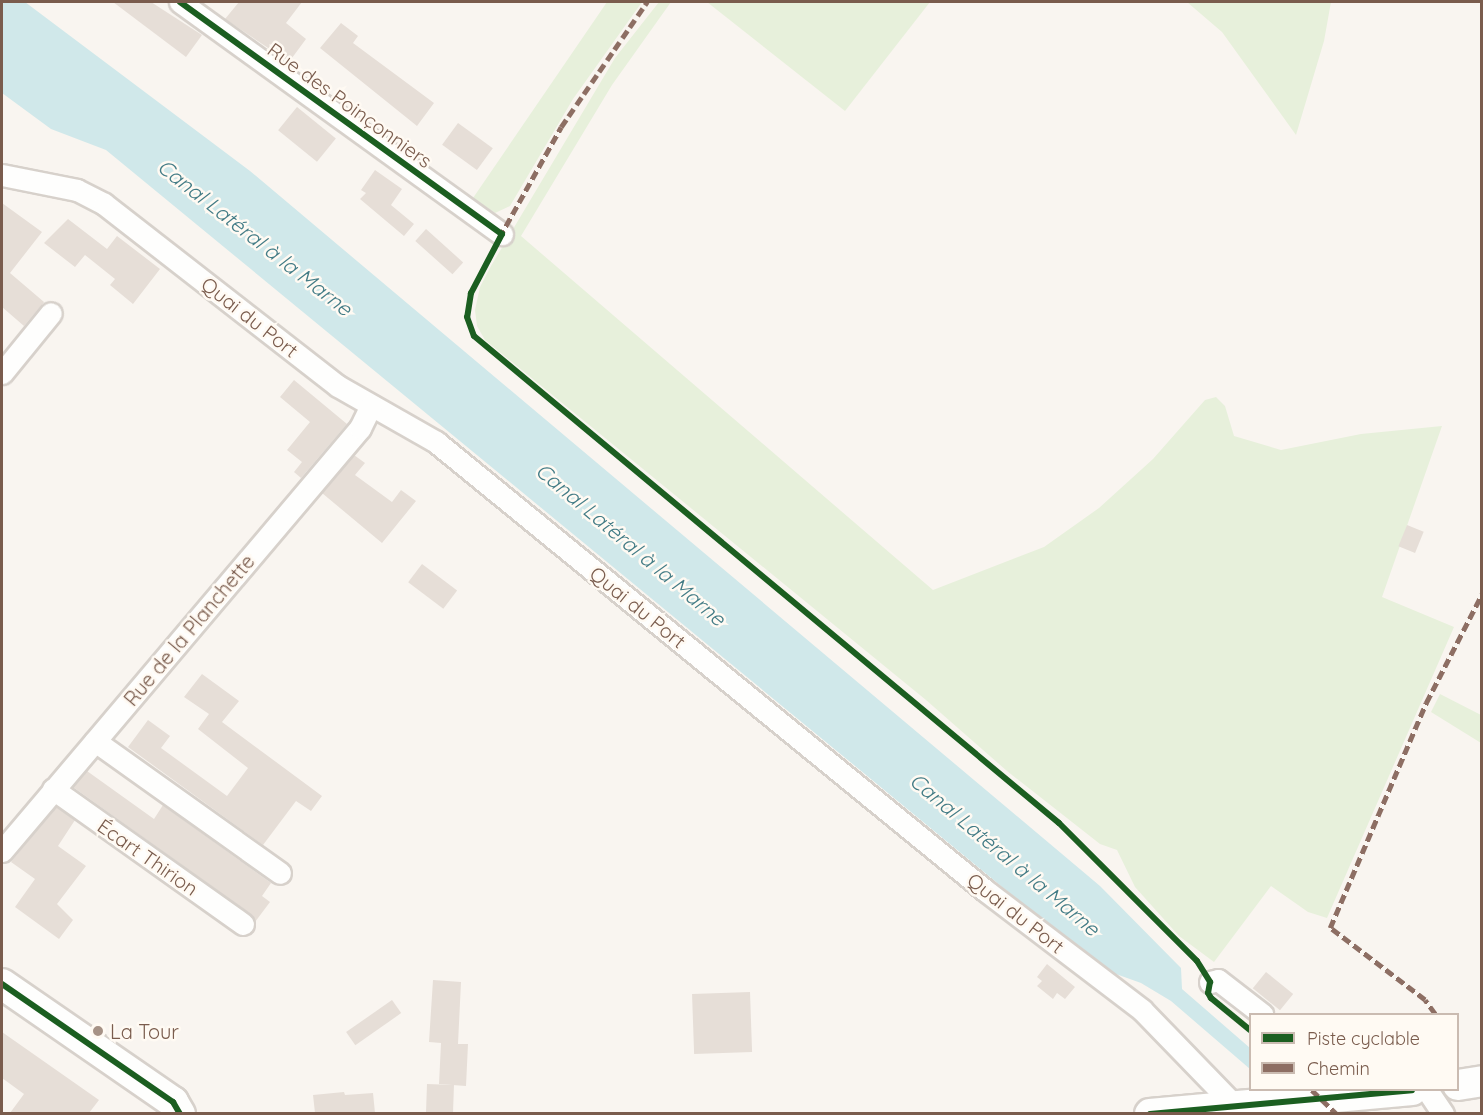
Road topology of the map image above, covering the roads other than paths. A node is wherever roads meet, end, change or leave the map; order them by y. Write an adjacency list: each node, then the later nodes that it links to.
1 (180, 2): 3 (street, Rue des Poinçonniers)
2 (2, 175): 6 (street, Quai du Port)
3 (502, 234)
4 (51, 313): 5 (street)
5 (2, 373)
6 (371, 405): 7 (street, Rue de la Planchette); 20 (street, Quai du Port)
7 (95, 741): 8 (street, Rue de la Planchette); 10 (street)
8 (53, 789): 9 (street, Rue de la Planchette); 11 (street, Écart Thirion)
9 (2, 851)
10 (280, 873)
11 (243, 924)
12 (1210, 982): 14 (street)
13 (2, 984): 21 (main road)
14 (1261, 1013)
15 (1482, 1081): 16 (main road)
16 (1459, 1085)
17 (1371, 1091): 19 (main road)
18 (1428, 1091): 23 (street)
19 (1350, 1092): 20 (main road)
20 (1234, 1105): 22 (main road)
21 (184, 1110)
22 (1150, 1113)
23 (1443, 1113)

